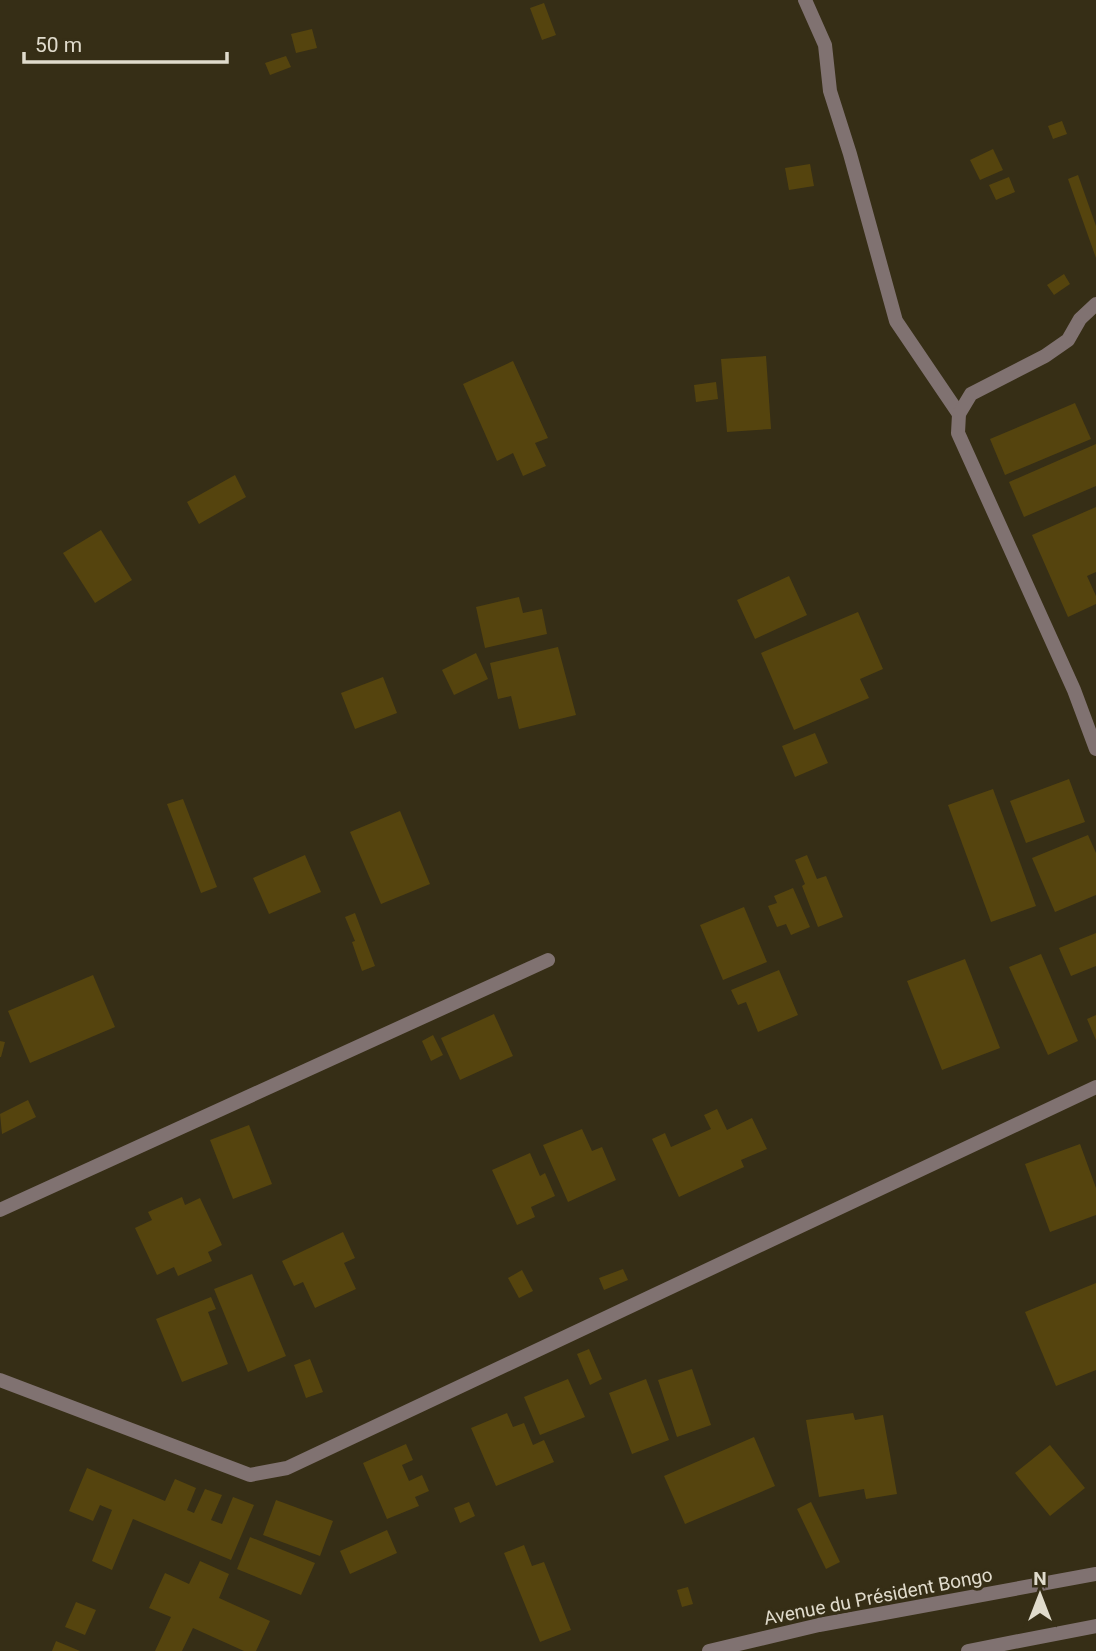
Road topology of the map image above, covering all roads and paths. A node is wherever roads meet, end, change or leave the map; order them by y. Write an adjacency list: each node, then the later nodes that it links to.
1 (805, 0): 3 (street)
2 (1096, 304): 3 (street)
3 (959, 414): 4 (street)
4 (1096, 749)
5 (548, 960): 7 (street)
6 (1096, 1087): 8 (street)
7 (0, 1210)
8 (0, 1380)
9 (1096, 1574): 11 (street, Avenue du Président Bongo)
10 (1096, 1626): 12 (street)
11 (709, 1651)
12 (968, 1651)

